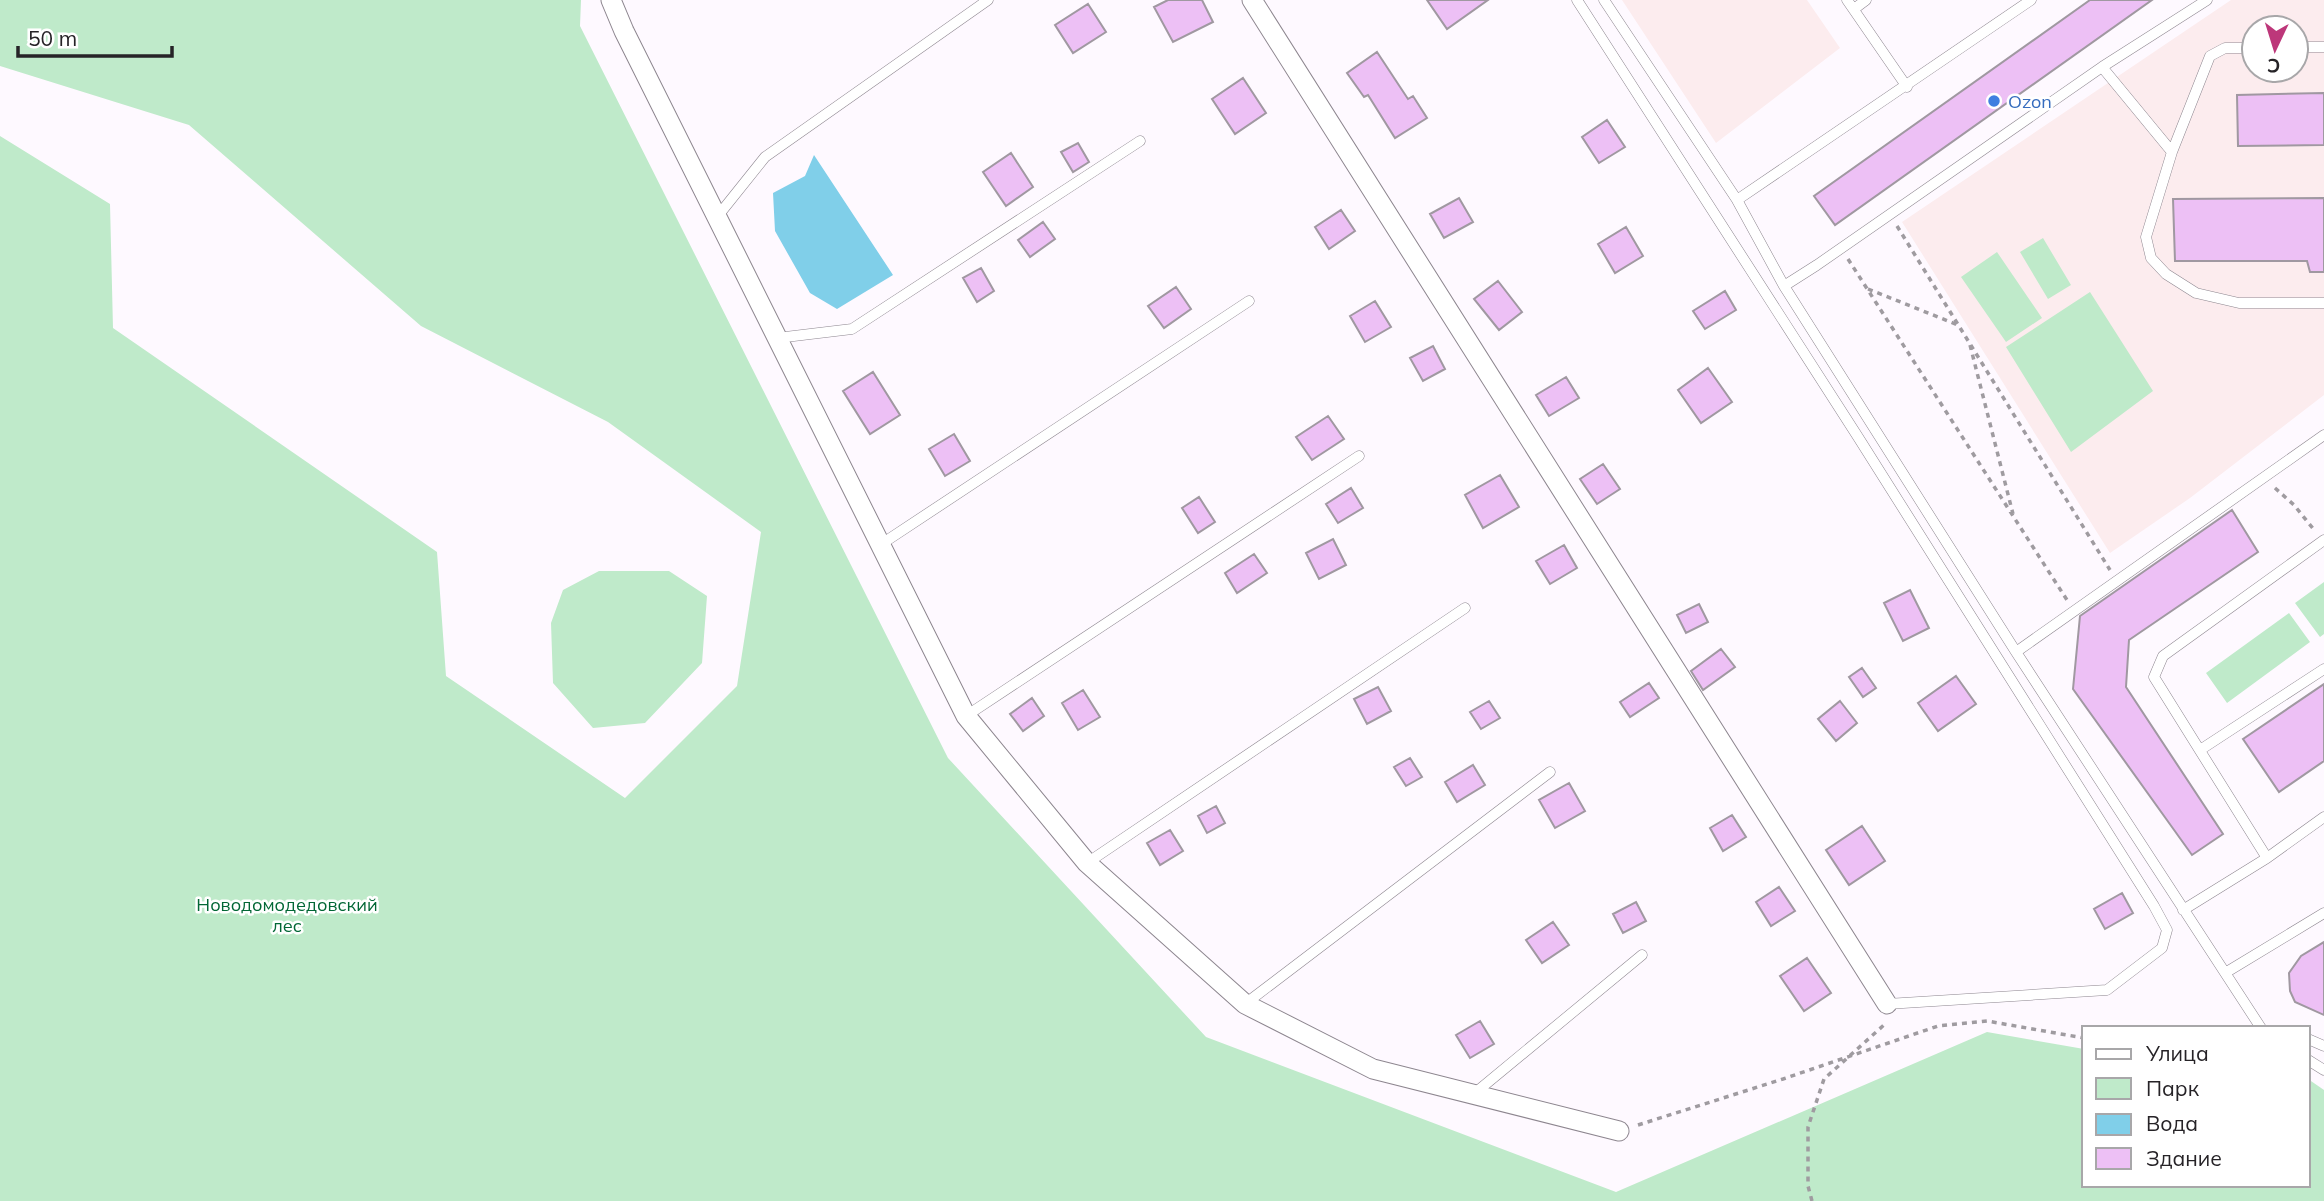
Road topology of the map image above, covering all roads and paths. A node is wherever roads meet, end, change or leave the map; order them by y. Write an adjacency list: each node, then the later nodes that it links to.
1 (988, 0): 17 (lane)
2 (1252, 0): 48 (street)
3 (1577, 0): 48 (lane)
4 (1604, 0): 15 (lane)
5 (1866, 0): 9 (lane)
6 (2031, 0): 12 (lane)
7 (2207, 0): 11 (lane)
8 (616, 4): 17 (street)
9 (1850, 4): 12 (lane)
10 (2240, 48): 14 (lane)
11 (2102, 67): 14 (lane); 16 (lane)
12 (1907, 86): 15 (lane)
13 (1140, 141): 24 (lane)
14 (2172, 152): 22 (lane)
15 (1737, 200): 19 (lane)
16 (1890, 214): 18 (lane); 23 (path)
17 (717, 217): 24 (street)
18 (1840, 248): 19 (lane); 20 (path)
19 (1784, 286): 35 (lane)
20 (1866, 288): 23 (path); 29 (path)
21 (1249, 301): 31 (lane)
22 (2324, 303)
23 (1958, 325): 25 (path)
24 (777, 338): 31 (street)
25 (1969, 342): 29 (path); 32 (path)
26 (2324, 435): 28 (lane)
27 (1359, 456): 37 (lane)
28 (2265, 476): 30 (path); 32 (lane)
29 (2014, 520): 34 (path)
30 (2324, 540): 38 (lane)
31 (880, 545): 37 (street)
32 (2117, 581): 34 (lane)
33 (1465, 608): 42 (lane)
34 (2074, 611): 35 (lane)
35 (2016, 652): 43 (lane)
36 (2324, 668): 38 (lane)
37 (966, 716): 42 (street)
38 (2200, 750): 41 (lane)
39 (1550, 772): 47 (lane)
40 (2324, 817): 41 (lane)
41 (2267, 858): 43 (lane)
42 (1087, 863): 47 (street)
43 (2183, 911): 46 (lane)
44 (2324, 913): 46 (lane)
45 (1642, 955): 52 (lane)
46 (2225, 973): 49 (lane)
47 (1245, 1004): 52 (street)
48 (1887, 1004): 51 (path)
49 (2262, 1026)
50 (2082, 1038): 51 (path)
51 (1852, 1056): 53 (path); 54 (path)
52 (1474, 1094): 53 (street)
53 (1619, 1131)
54 (1812, 1201)

